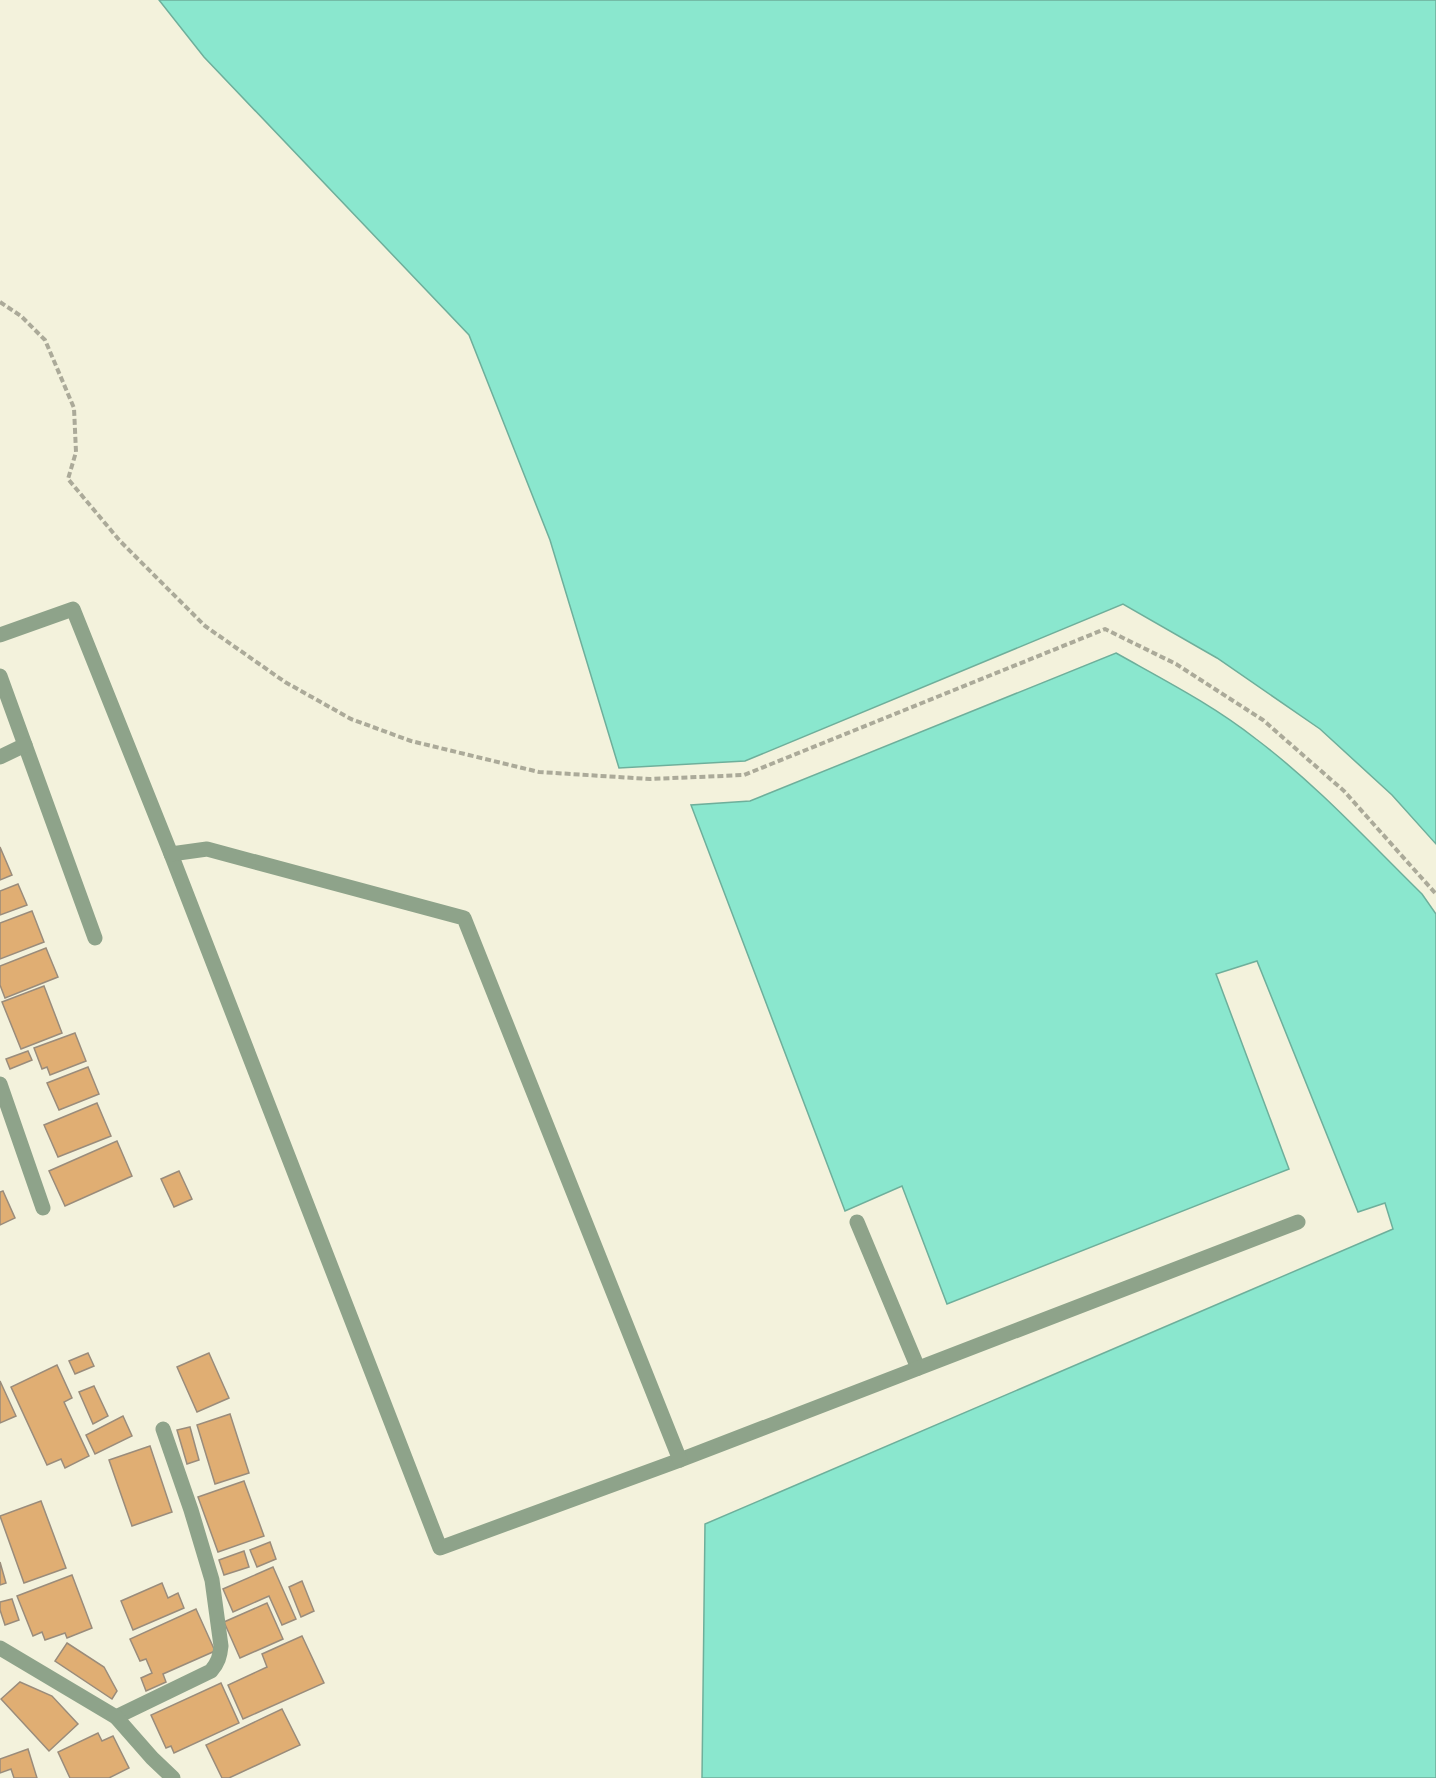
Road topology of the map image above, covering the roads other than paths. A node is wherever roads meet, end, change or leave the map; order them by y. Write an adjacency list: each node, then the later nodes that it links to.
1 (0, 635): 5 (street)
2 (0, 676): 3 (street)
3 (26, 745): 4 (street); 6 (street)
4 (0, 756)
5 (171, 854): 15 (street); 15 (street)
6 (95, 938)
7 (0, 1084): 8 (street)
8 (15, 1128): 9 (street); 10 (street)
9 (0, 1133)
10 (43, 1208)
11 (856, 1222): 13 (street)
12 (1298, 1222): 13 (street)
13 (918, 1368): 15 (street)
14 (163, 1430): 17 (street)
15 (680, 1461)
16 (0, 1648): 17 (street)
17 (116, 1717): 18 (street)
18 (173, 1778)

